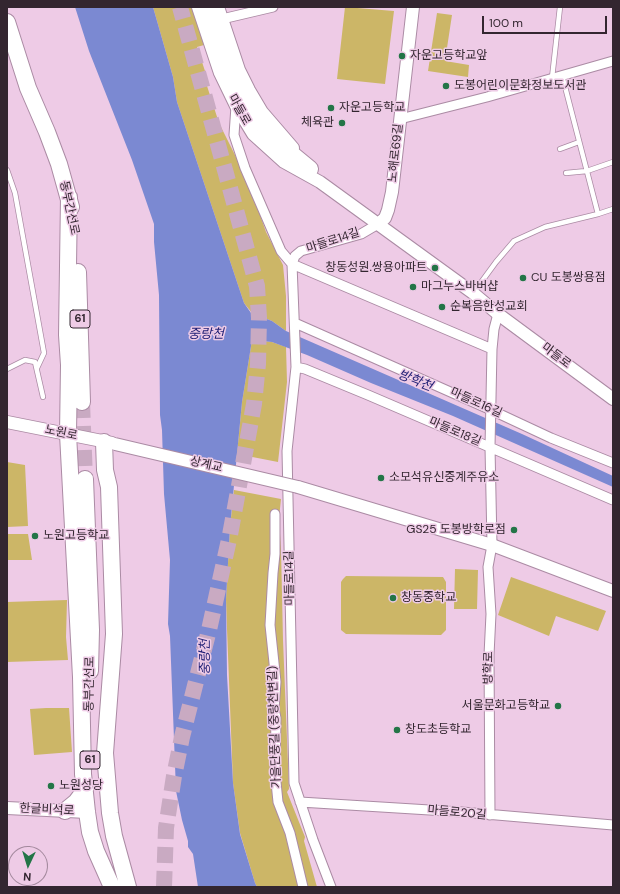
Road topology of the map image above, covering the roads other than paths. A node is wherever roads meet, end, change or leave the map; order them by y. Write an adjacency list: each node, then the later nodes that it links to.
1 (198, 7): 11 (main road, 마들로)
2 (209, 7): 16 (highway)
3 (273, 7): 6 (street)
4 (413, 7): 12 (main road, 노해로69길)
5 (560, 7): 10 (lane)
6 (220, 13): 16 (main road, 마들로)
7 (7, 22): 21 (highway, 동부간선로 / 61)
8 (613, 61): 9 (street)
9 (562, 75): 10 (street); 13 (lane)
10 (552, 78): 12 (street)
11 (236, 106): 20 (main road, 마들로); 25 (street)
12 (400, 119): 24 (main road, 노해로69길)
13 (579, 142): 14 (lane); 18 (lane)
14 (560, 149)
15 (613, 162): 18 (lane)
16 (310, 169): 20 (main road, 마들로)
17 (7, 170): 31 (lane)
18 (587, 171): 19 (lane); 23 (lane)
19 (566, 173)
20 (320, 182): 24 (main road, 마들로)
21 (69, 197): 35 (highway, 동부간선로 / 61); 38 (highway)
22 (613, 209): 23 (lane)
23 (598, 214): 26 (lane)
24 (378, 224): 25 (street, 마들로14길); 26 (main road, 마들로)
25 (292, 264): 28 (street, 마들로14길); 29 (street, 마들로14길)
26 (473, 293): 27 (main road, 마들로)
27 (498, 314): 29 (street); 34 (main road, 마들로)
28 (295, 326): 30 (street, 마들로14길); 36 (street, 마들로16길)
29 (492, 349): 36 (street)
30 (296, 367): 40 (street, 마들로18길); 48 (street, 마들로14길)
31 (37, 368): 32 (lane); 33 (lane)
32 (7, 369)
33 (43, 396)
34 (613, 399)
35 (82, 402)
36 (491, 412): 40 (street, 방학로); 41 (street, 마들로16길)
37 (7, 422): 38 (main road, 노원로)
38 (68, 434): 39 (main road, 노원로); 47 (highway)
39 (109, 443): 45 (main road, 상계교, bridge); 55 (highway)
40 (490, 444): 43 (street, 마들로18길); 45 (street, 방학로)
41 (613, 463)
42 (85, 479): 54 (highway, 동부간선로 / 61)
43 (613, 500)
44 (275, 514): 56 (street, 가을단풍길 (중랑천변길))
45 (492, 545): 46 (main road); 52 (street, 방학로)
46 (613, 591)
47 (85, 790): 50 (highway); 51 (highway)
48 (300, 802): 52 (street, 마들로20길); 57 (street, 마들로14길)
49 (7, 808): 50 (main road, 한글비석로)
50 (65, 811): 51 (main road, 한글비석로)
51 (86, 812): 54 (highway)
52 (490, 815): 53 (street, 마들로20길)
53 (613, 825)
54 (113, 887)
55 (128, 887)
56 (303, 887)
57 (330, 887)

